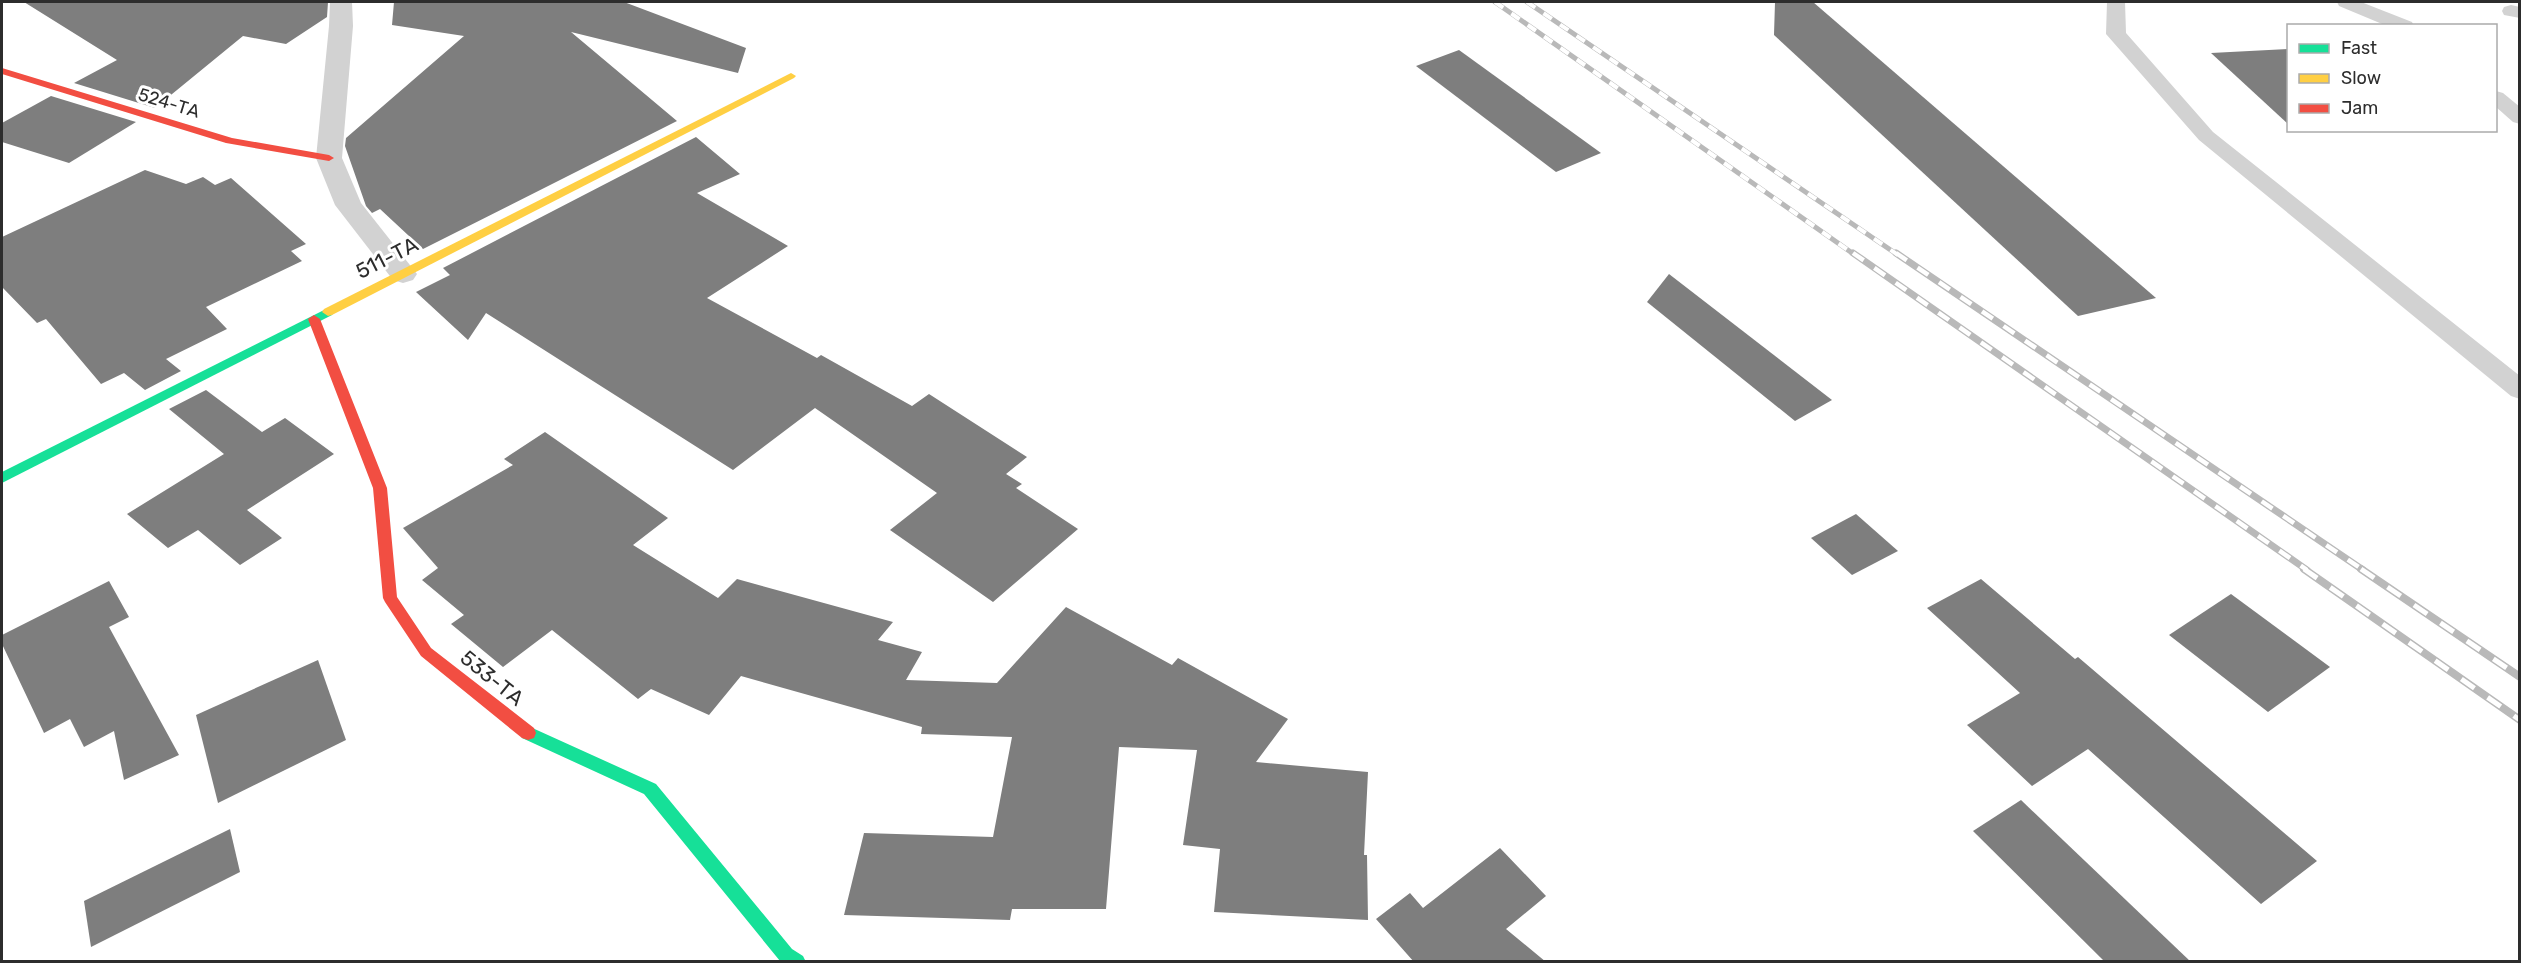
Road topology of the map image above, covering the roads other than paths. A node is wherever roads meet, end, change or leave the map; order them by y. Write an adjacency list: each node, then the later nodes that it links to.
1 (341, 2): 9 (street)
2 (2116, 2): 12 (lane)
3 (2346, 2): 4 (lane)
4 (2400, 24)
5 (2, 71): 9 (street, 524-ТА)
6 (791, 76): 10 (street, 511-ТА)
7 (2497, 98): 8 (lane)
8 (2520, 118)
9 (329, 158): 10 (street)
10 (403, 274): 11 (street, 511-ТА)
11 (314, 319): 13 (street, 511-ТА); 14 (street, 533-ТА)
12 (2520, 390)
13 (2, 478)
14 (784, 959)

